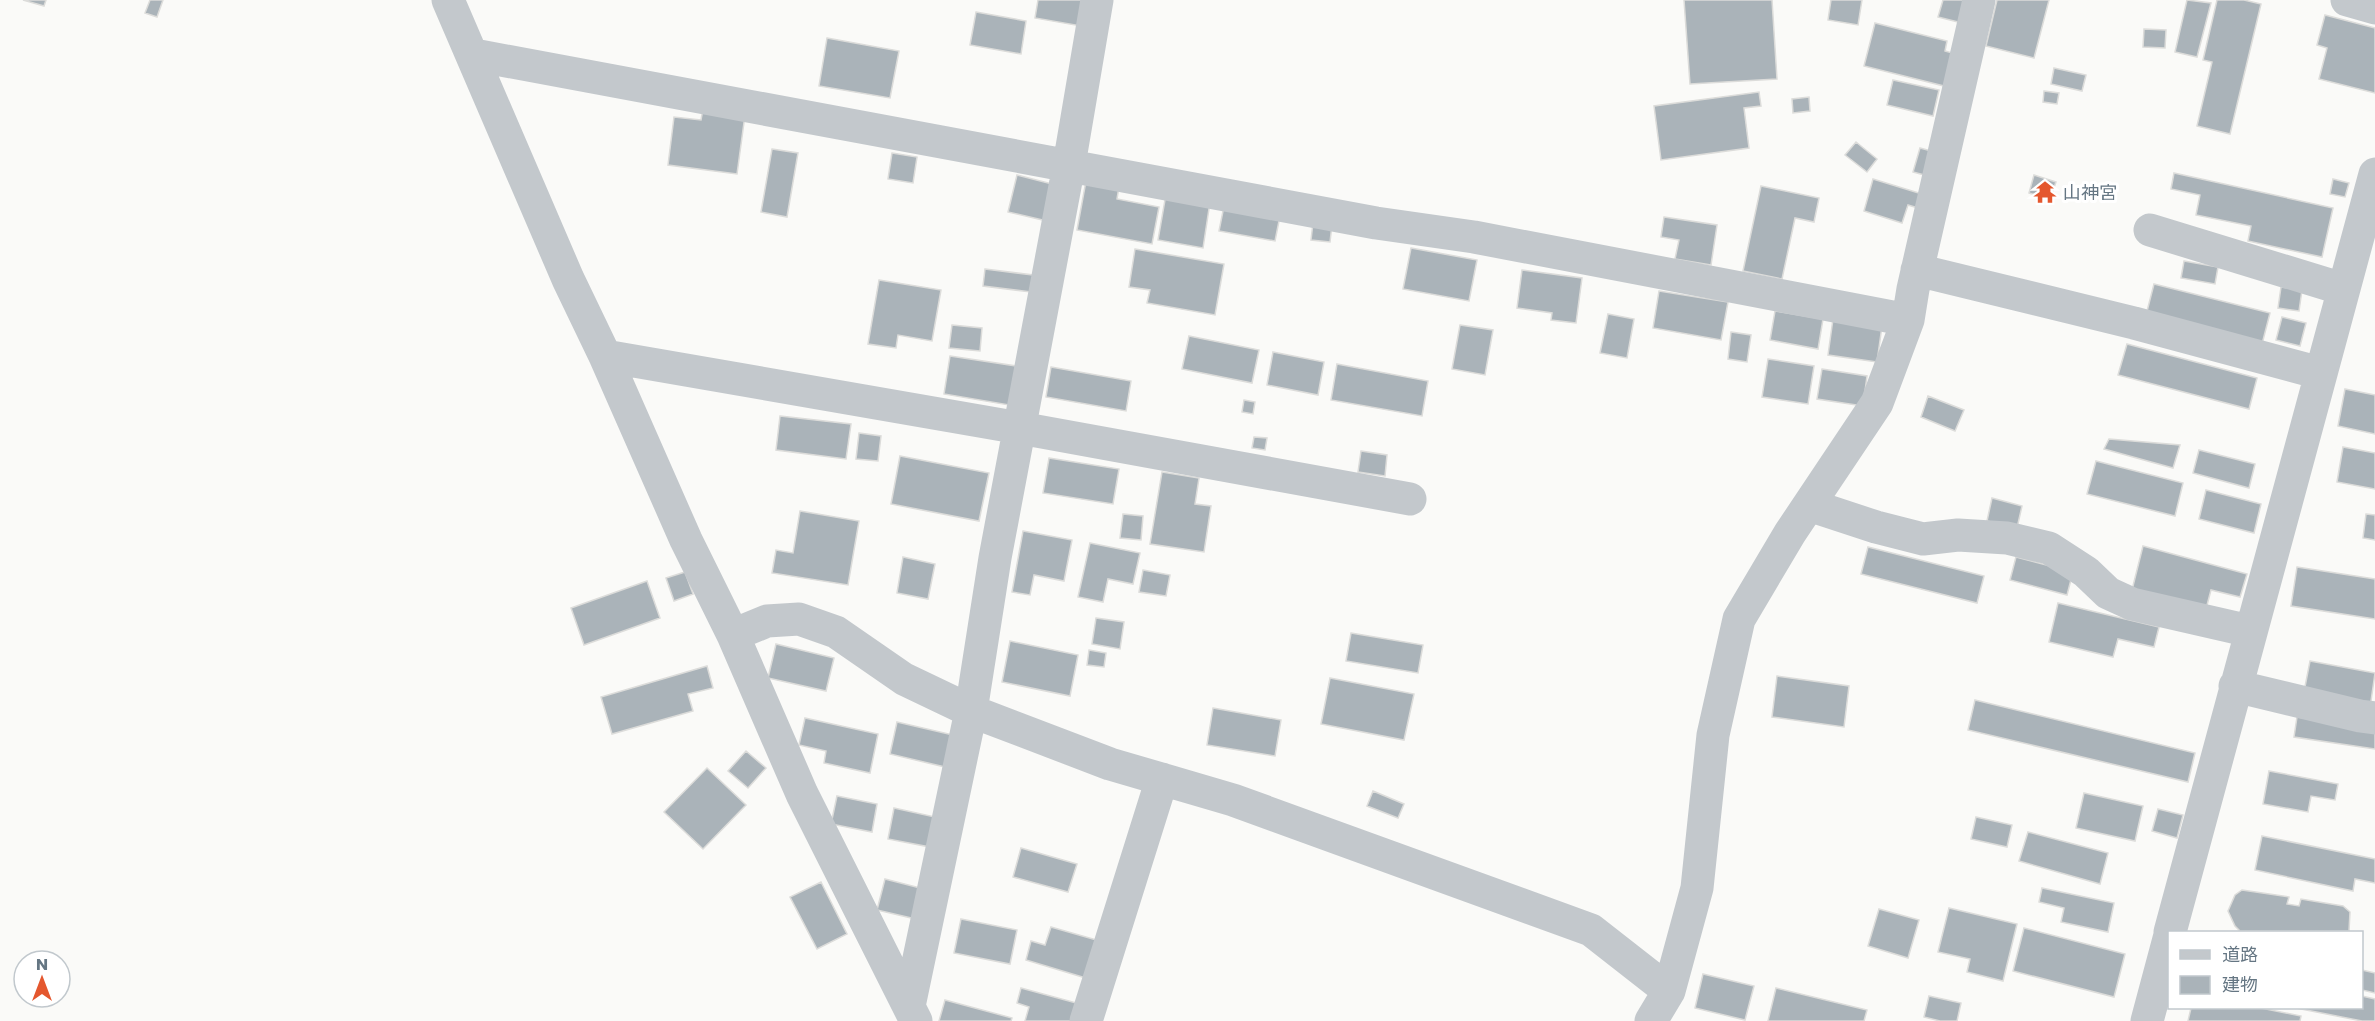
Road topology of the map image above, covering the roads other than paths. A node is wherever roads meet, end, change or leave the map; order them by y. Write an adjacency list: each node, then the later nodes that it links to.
1 (448, 0): 6 (street)
2 (1097, 0): 7 (street)
3 (1979, 0): 11 (street)
4 (2347, 0): 5 (street)
5 (2375, 8)
6 (474, 55): 7 (street); 14 (street)
7 (1069, 165): 13 (street); 16 (street)
8 (2375, 174): 9 (street)
9 (2369, 217): 12 (street)
10 (2150, 230): 12 (street)
11 (1917, 270): 13 (street); 15 (street)
12 (2343, 289): 15 (street)
13 (1908, 320): 18 (street)
14 (605, 356): 16 (street); 20 (street)
15 (2320, 373): 19 (street)
16 (1020, 428): 17 (street); 22 (street)
17 (1410, 500)
18 (1809, 505): 19 (street); 27 (street)
19 (2250, 631): 21 (street)
20 (733, 635): 22 (street); 28 (street)
21 (2235, 686): 23 (street); 25 (street)
22 (971, 711): 24 (street); 28 (street)
23 (2375, 718)
24 (1162, 779): 27 (street); 29 (street)
25 (2171, 931)
26 (2168, 942): 30 (street)
27 (1658, 1012)
28 (913, 1014)
29 (1086, 1021)
30 (2147, 1021)

